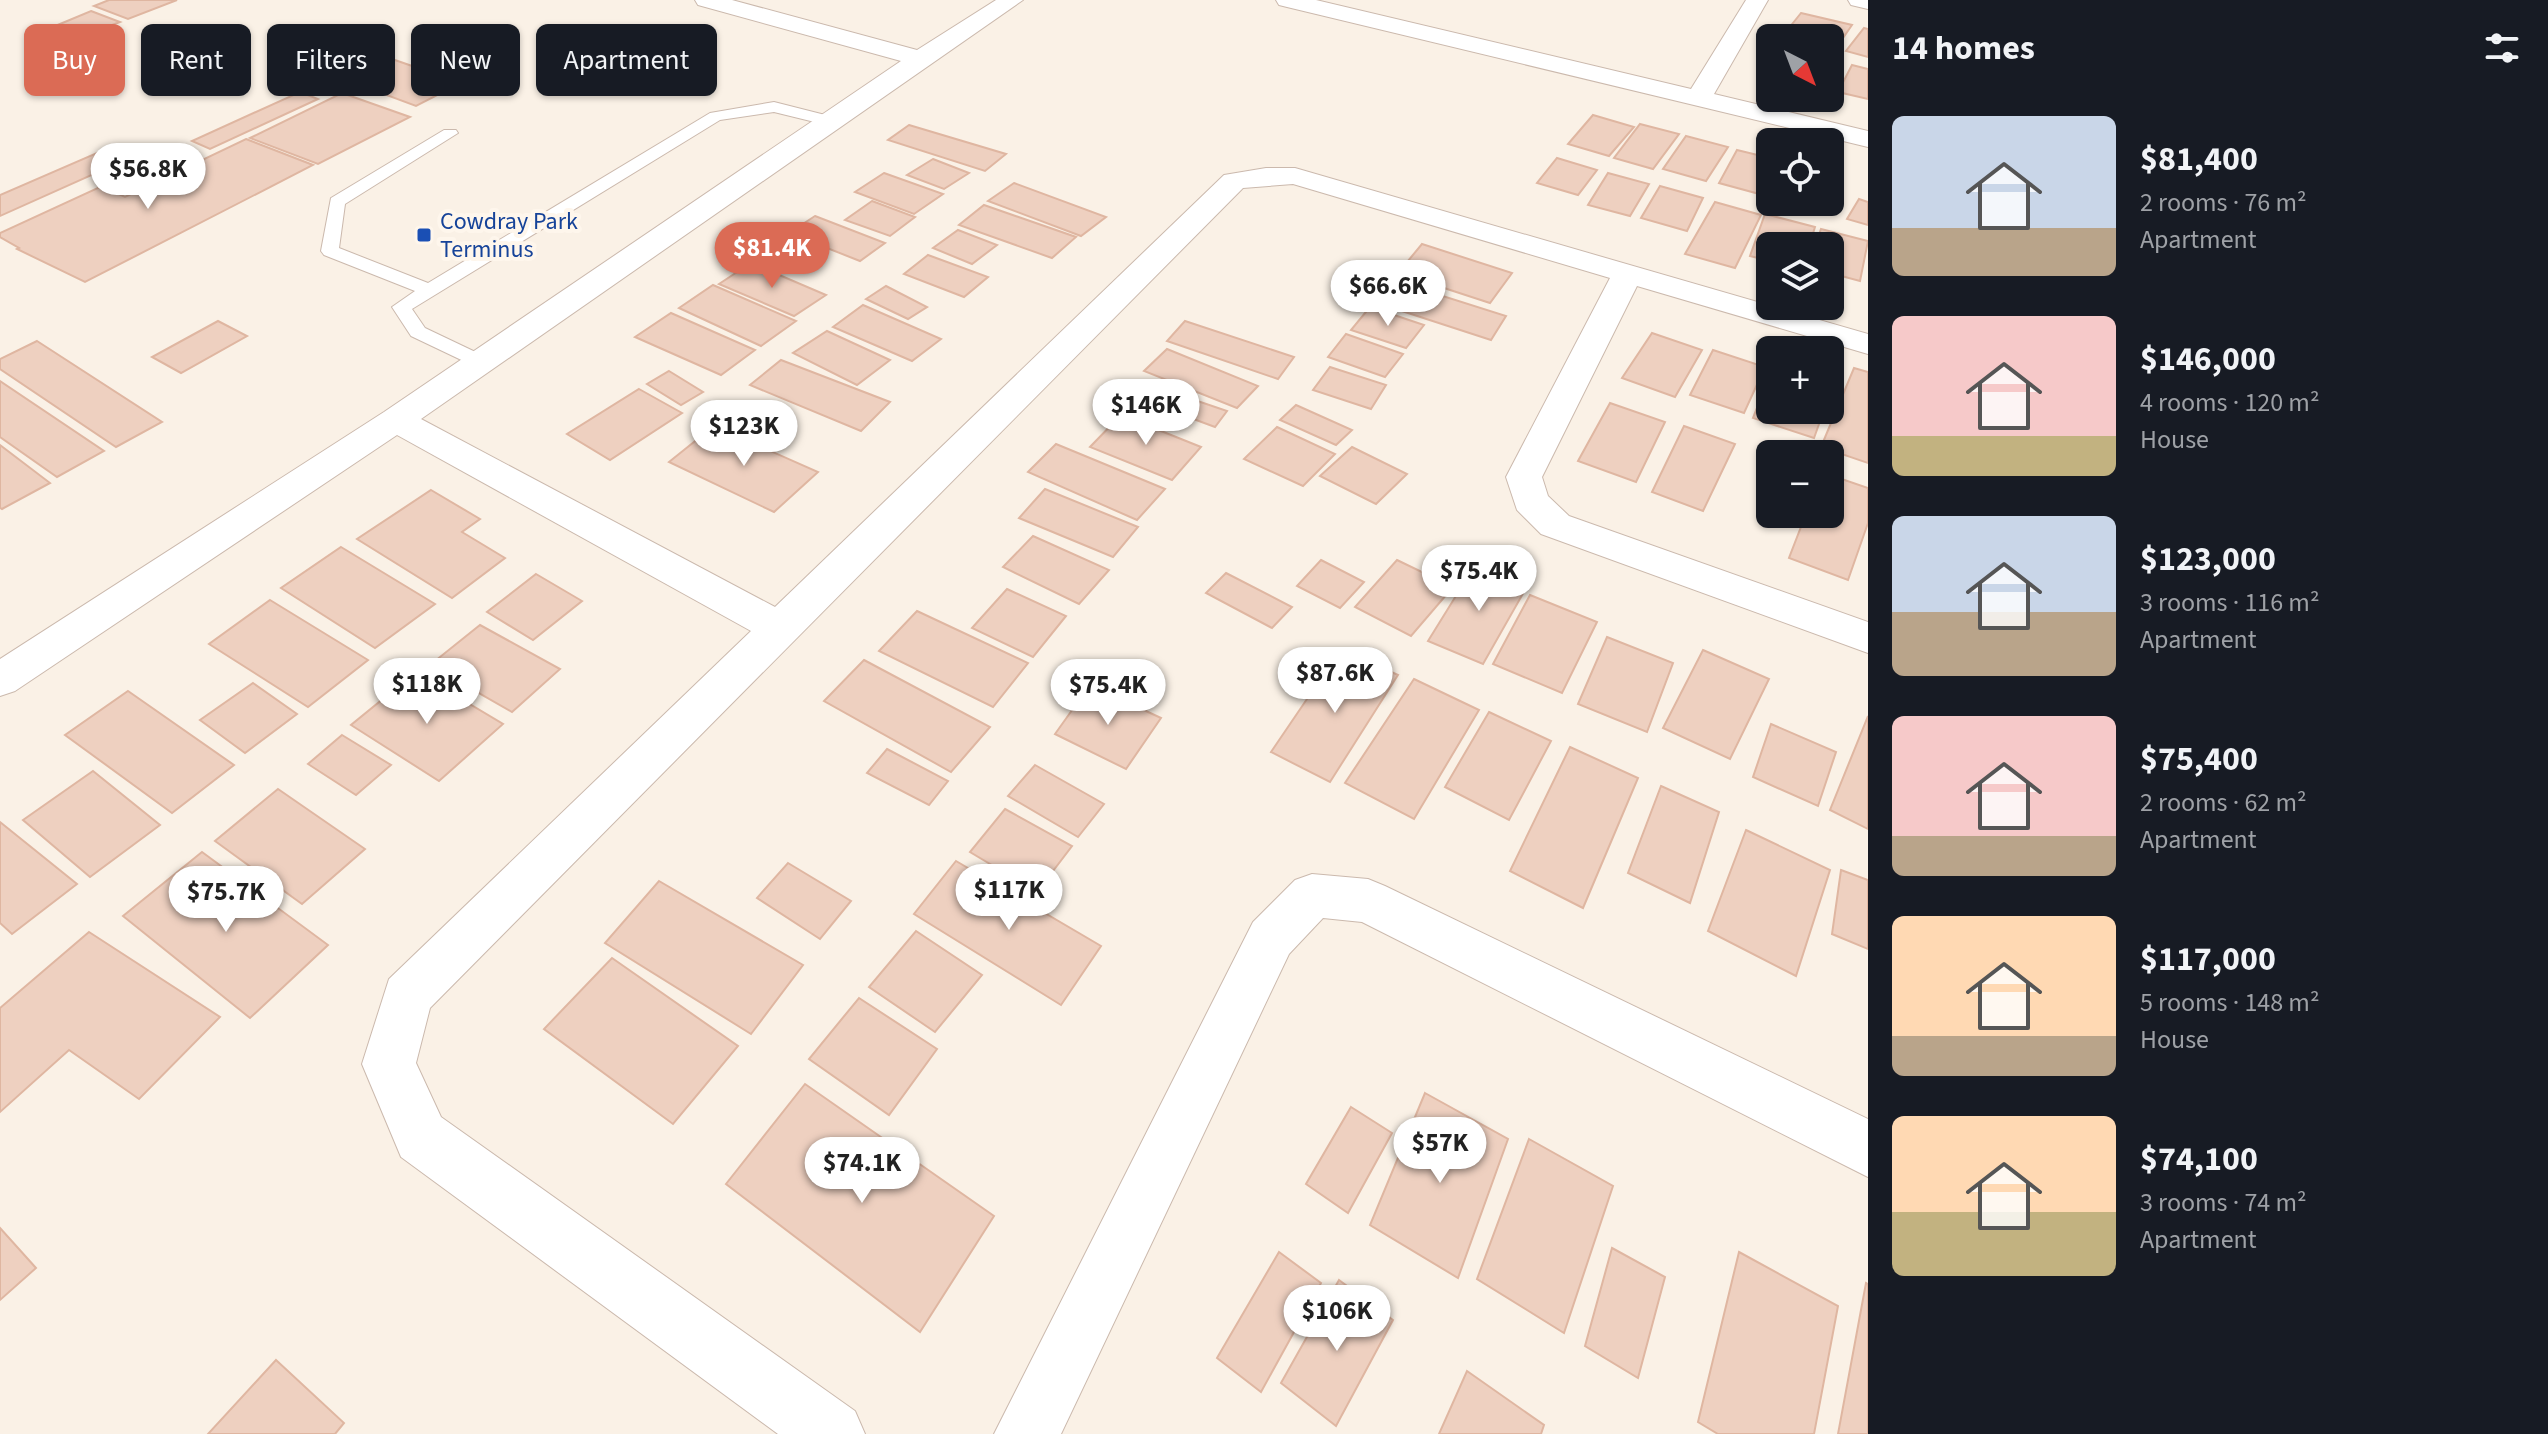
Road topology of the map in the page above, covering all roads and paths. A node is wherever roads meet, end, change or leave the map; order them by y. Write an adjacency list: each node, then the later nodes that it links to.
1 (706, 0): 9 (street)
2 (1012, 0): 9 (street)
3 (1287, 0): 8 (street)
4 (1387, 0): 8 (street)
5 (1757, 0): 10 (street)
6 (1859, 0): 7 (street)
7 (1868, 2)
8 (1367, 19): 10 (street)
9 (921, 59): 11 (street)
10 (1698, 99): 13 (street)
11 (831, 121): 15 (lane); 17 (street)
12 (450, 133): 15 (lane)
13 (1868, 139)
14 (1627, 275): 16 (street); 19 (street); 20 (street)
15 (429, 290): 17 (lane)
16 (1868, 344)
17 (481, 362): 18 (street)
18 (396, 420): 19 (street); 21 (street)
19 (782, 629): 23 (street)
20 (1868, 638)
21 (0, 680)
22 (1868, 1149): 24 (street)
23 (832, 1434)
24 (1027, 1434)

